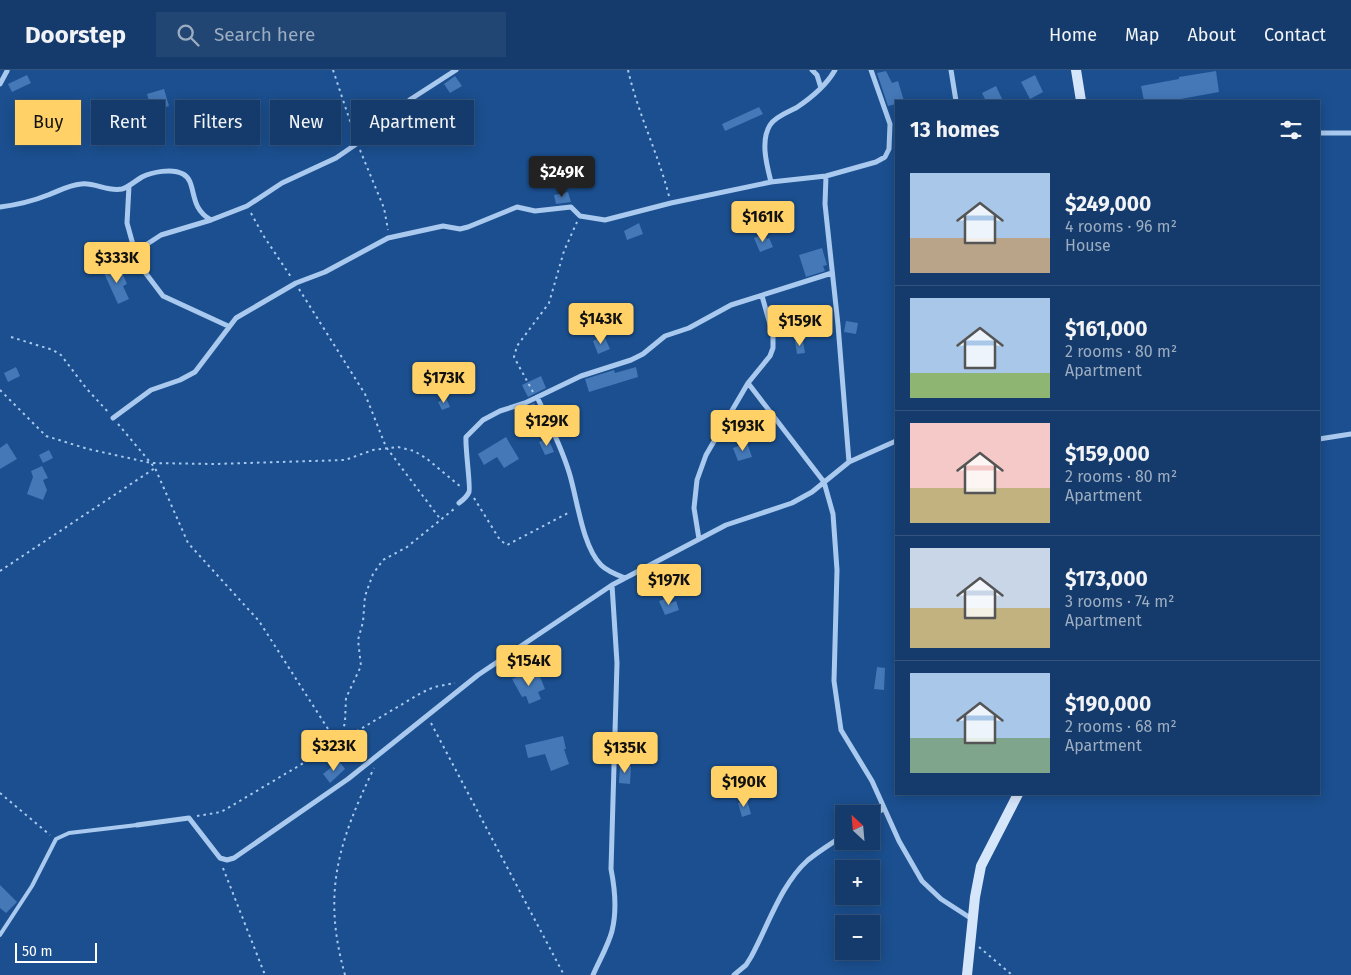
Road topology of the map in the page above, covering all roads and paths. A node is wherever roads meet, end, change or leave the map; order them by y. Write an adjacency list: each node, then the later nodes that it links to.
1 (8, 70): 10 (street); 11 (street)
2 (333, 70): 16 (path)
3 (456, 70): 13 (street)
4 (628, 70): 24 (path)
5 (812, 70): 12 (street)
6 (835, 70): 12 (street)
7 (871, 70): 21 (street)
8 (951, 70): 14 (street)
9 (1076, 70): 15 (street)
10 (0, 73)
11 (0, 84)
12 (821, 88): 22 (street)
13 (410, 100)
14 (956, 100)
15 (1081, 100)
16 (351, 123)
17 (1320, 133): 18 (street)
18 (1351, 134)
19 (356, 145): 25 (street)
20 (358, 145): 29 (path)
21 (826, 176): 22 (street); 31 (street)
22 (771, 182): 24 (street)
23 (128, 186): 26 (street); 28 (street); 30 (street)
24 (671, 203): 27 (street)
25 (247, 206): 28 (street); 32 (path)
26 (0, 207)
27 (580, 216): 29 (street); 38 (path)
28 (211, 220): 30 (street)
29 (388, 238): 32 (street)
30 (135, 252): 34 (street)
31 (832, 273): 33 (street); 45 (street)
32 (296, 283): 34 (street); 43 (path)
33 (762, 296): 36 (street); 38 (street)
34 (228, 326): 39 (street)
35 (11, 337): 39 (path)
36 (748, 383): 47 (street); 52 (street)
37 (0, 390): 44 (path)
38 (537, 397): 48 (street); 50 (street)
39 (113, 418): 44 (path)
40 (1351, 434): 41 (street)
41 (1320, 439)
42 (895, 441): 45 (street)
43 (386, 447): 44 (path); 48 (path); 51 (path)
44 (151, 462): 46 (path)
45 (849, 462): 47 (street)
46 (155, 468): 53 (path); 58 (path)
47 (824, 482): 52 (street); 62 (street)
48 (469, 492): 49 (street); 50 (path)
49 (459, 504): 51 (path)
50 (577, 508): 54 (street)
51 (441, 520): 58 (path)
52 (699, 539): 54 (street)
53 (0, 571)
54 (625, 578): 55 (street)
55 (612, 585): 57 (street); 75 (street)
56 (459, 682): 58 (path)
57 (426, 714): 59 (street); 74 (path)
58 (339, 742): 64 (path)
59 (382, 753): 68 (street); 73 (path)
60 (0, 793): 66 (path)
61 (1017, 795): 69 (street)
62 (883, 809): 63 (street); 69 (street)
63 (880, 811)
64 (189, 818): 65 (street); 68 (street)
65 (137, 824): 66 (lane)
66 (56, 839): 70 (lane)
67 (835, 842): 76 (street)
68 (220, 858): 72 (path)
69 (972, 920): 71 (street)
70 (0, 935)
71 (970, 939): 77 (street); 78 (path)
72 (265, 975)
73 (344, 975)
74 (564, 975)
75 (593, 975)
76 (734, 975)
77 (967, 975)
78 (1012, 975)

